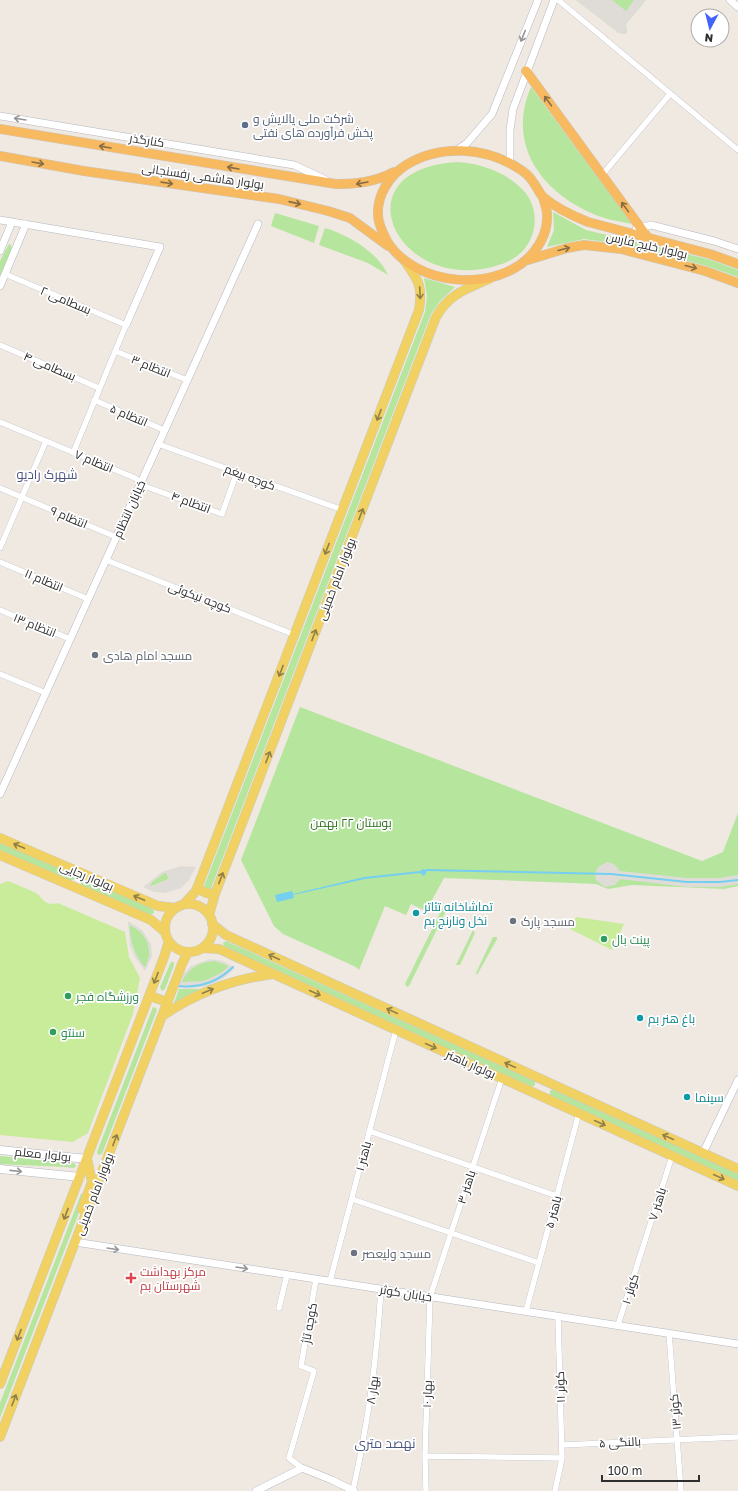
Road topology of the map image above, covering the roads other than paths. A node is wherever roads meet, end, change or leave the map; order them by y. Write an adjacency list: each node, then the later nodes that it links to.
1 (538, 0): 10 (street, one-way to 10)
2 (554, 0): 6 (street)
3 (558, 0): 7 (street)
4 (730, 0): 5 (street)
5 (738, 7)
6 (526, 71): 13 (street); 15 (highway, one-way to 6)
7 (670, 94): 11 (street); 15 (street)
8 (0, 116): 16 (street, کنارگذر, one-way to 8)
9 (0, 129): 16 (highway, بولوار هاشمی رفسنجانی, one-way to 9)
10 (457, 150): 13 (highway, بولوار هاشمی رفسنجانی); 14 (highway, بولوار هاشمی رفسنجانی)
11 (738, 150)
12 (0, 156): 26 (highway, بولوار هاشمی رفسنجانی, one-way to 26)
13 (510, 164): 17 (highway, بولوار هاشمی رفسنجانی)
14 (398, 170): 16 (highway, بولوار هاشمی رفسنجانی, one-way to 16); 26 (highway)
15 (602, 175): 22 (highway, one-way to 15)
16 (336, 184)
17 (543, 197): 23 (highway, بولوار خلیج فارس); 30 (highway)
18 (0, 220): 19 (street)
19 (12, 222): 20 (street); 25 (street)
20 (26, 224): 27 (street); 36 (street)
21 (258, 224): 39 (street, خیابان انتظام)
22 (640, 228): 23 (street); 24 (highway); 28 (street)
23 (625, 232): 24 (highway, بولوار خلیج فارس)
24 (648, 238): 31 (highway, بولوار خلیج فارس)
25 (2, 247): 27 (street)
26 (392, 248): 29 (highway)
27 (16, 249): 32 (street)
28 (738, 250)
29 (403, 259): 33 (highway); 51 (main road, بولوار امام خمینی, one-way to 51)
30 (526, 260): 33 (highway); 34 (highway, بولوار خلیج فارس, one-way to 34)
31 (738, 264)
32 (5, 274): 35 (street); 36 (street, بسطامی ۲)
33 (500, 274): 68 (main road, بولوار امام خمینی, one-way to 33)
34 (738, 283)
35 (0, 286)
36 (126, 325): 38 (street)
37 (0, 345): 40 (street, بسطامی ۴)
38 (115, 351): 39 (street, انتظام ۳); 40 (street)
39 (187, 380): 43 (street, خیابان انتظام)
40 (99, 388): 41 (street)
41 (94, 400): 43 (street, انتظام ۵); 46 (street)
42 (0, 422): 44 (street, انتظام ۷)
43 (164, 430): 45 (street, خیابان انتظام)
44 (46, 441): 46 (street, انتظام ۷); 50 (street)
45 (158, 444): 47 (street, کوچه بیغم); 48 (street, خیابان انتظام)
46 (73, 453): 48 (street, انتظام ۷)
47 (237, 472): 48 (street, انتظام ۴); 51 (street, کوچه بیغم)
48 (141, 482): 52 (street, خیابان انتظام)
49 (0, 488): 50 (street, انتظام ۹)
50 (22, 497): 52 (street, انتظام ۹); 53 (street)
51 (342, 510): 58 (main road, بولوار امام خمینی, one-way to 58)
52 (116, 537): 54 (street, خیابان انتظام)
53 (0, 548)
54 (106, 560): 56 (street, خیابان انتظام); 58 (street, کوچه نیکوئی)
55 (0, 562): 56 (street, انتظام ۱۱)
56 (88, 599): 59 (street, خیابان انتظام)
57 (0, 610): 59 (street, انتظام ۱۳)
58 (295, 635): 67 (main road, بولوار امام خمینی, one-way to 67)
59 (70, 639): 61 (street, خیابان انتظام)
60 (0, 674): 61 (street)
61 (46, 693): 62 (street, خیابان انتظام)
62 (0, 794)
63 (0, 838): 65 (main road, بولوار رجایی, one-way to 63)
64 (0, 855): 66 (main road, بولوار رجایی)
65 (75, 870): 66 (main road); 69 (main road, بولوار رجایی, one-way to 65)
66 (69, 884): 71 (main road, بولوار رجایی)
67 (197, 888): 68 (main road); 69 (main road, بولوار امام خمینی)
68 (215, 894): 70 (main road, بولوار امام خمینی)
69 (180, 906): 70 (main road); 71 (main road)
70 (211, 919): 72 (main road); 81 (main road, بولوار باهنر, one-way to 70)
71 (167, 936): 73 (main road); 75 (main road, بولوار امام خمینی, one-way to 75)
72 (202, 948): 73 (main road); 74 (main road, بولوار باهنر)
73 (188, 952): 76 (main road, بولوار امام خمینی)
74 (273, 974): 77 (main road, one-way to 74); 78 (main road, بولوار باهنر, one-way to 78)
75 (150, 996): 76 (main road); 88 (main road, بولوار امام خمینی)
76 (167, 1002): 77 (main road, بولوار امام خمینی)
77 (162, 1016): 89 (main road, بولوار امام خمینی, one-way to 77)
78 (396, 1030): 79 (main road, بولوار باهنر, one-way to 79); 84 (street, باهنر ۱)
79 (502, 1078): 82 (main road, بولوار باهنر); 90 (street, باهنر ۳)
80 (738, 1080): 86 (street)
81 (546, 1081): 82 (main road); 86 (main road, بولوار باهنر, one-way to 81)
82 (539, 1095): 83 (main road, بولوار باهنر)
83 (579, 1114): 87 (main road, بولوار باهنر, one-way to 87); 98 (street, باهنر ۵)
84 (369, 1131): 90 (street); 99 (street, باهنر ۱)
85 (0, 1150): 88 (main road, بولوار معلم)
86 (703, 1153): 92 (main road, بولوار باهنر)
87 (672, 1156): 96 (main road, بولوار باهنر, one-way to 96); 102 (street, باهنر ۷)
88 (87, 1159): 93 (main road); 94 (main road, بولوار امام خمینی)
89 (107, 1160): 93 (main road); 101 (main road, بولوار امام خمینی)
90 (473, 1167): 98 (street); 100 (street, باهنر ۳)
91 (0, 1169): 94 (main road, بولوار معلم, one-way to 94)
92 (738, 1169)
93 (90, 1171): 94 (main road); 95 (main road)
94 (80, 1177): 97 (main road, بولوار امام خمینی)
95 (92, 1182): 97 (main road); 108 (main road)
96 (738, 1186)
97 (75, 1189): 116 (main road, بولوار امام خمینی, one-way to 116)
98 (557, 1196): 103 (street, باهنر ۵)
99 (352, 1199): 100 (street); 106 (street, باهنر ۱)
100 (451, 1233): 103 (street); 109 (street, باهنر ۳)
101 (75, 1242): 104 (street, خیابان کوثر, one-way to 104); 108 (main road, بولوار امام خمینی)
102 (641, 1252): 113 (street, کوثر ۱۰)
103 (539, 1263): 111 (street, باهنر ۵)
104 (287, 1275): 105 (street, خیابان کوثر); 110 (street)
105 (316, 1279): 106 (street, خیابان کوثر); 123 (street, کوچه تاژ)
106 (330, 1281): 107 (street, خیابان کوثر)
107 (380, 1289): 109 (street, خیابان کوثر); 125 (street, بهار ۸)
108 (54, 1295): 117 (main road, بولوار امام خمینی, one-way to 108)
109 (430, 1297): 111 (street, خیابان کوثر); 121 (street, بهار ۱۰)
110 (279, 1308)
111 (526, 1311): 112 (street, خیابان کوثر)
112 (558, 1316): 113 (street, خیابان کوثر); 120 (street, کوثر ۱۱)
113 (618, 1325): 114 (street, خیابان کوثر)
114 (668, 1333): 115 (street, خیابان کوثر); 119 (street, کوثر ۱۳)
115 (738, 1344)
116 (0, 1384)
117 (0, 1437)
118 (738, 1437): 119 (street, بالنگی ۵)
119 (678, 1440): 120 (street, بالنگی ۵); 128 (street, کوثر ۱۳)
120 (562, 1445): 122 (street, کوثر ۱۱)
121 (426, 1456): 122 (street); 126 (street, بهار ۱۰)
122 (562, 1458): 127 (street, کوثر ۱۱)
123 (302, 1468): 124 (street); 125 (street)
124 (256, 1491)
125 (354, 1491)
126 (426, 1491)
127 (555, 1491)
128 (681, 1491)

